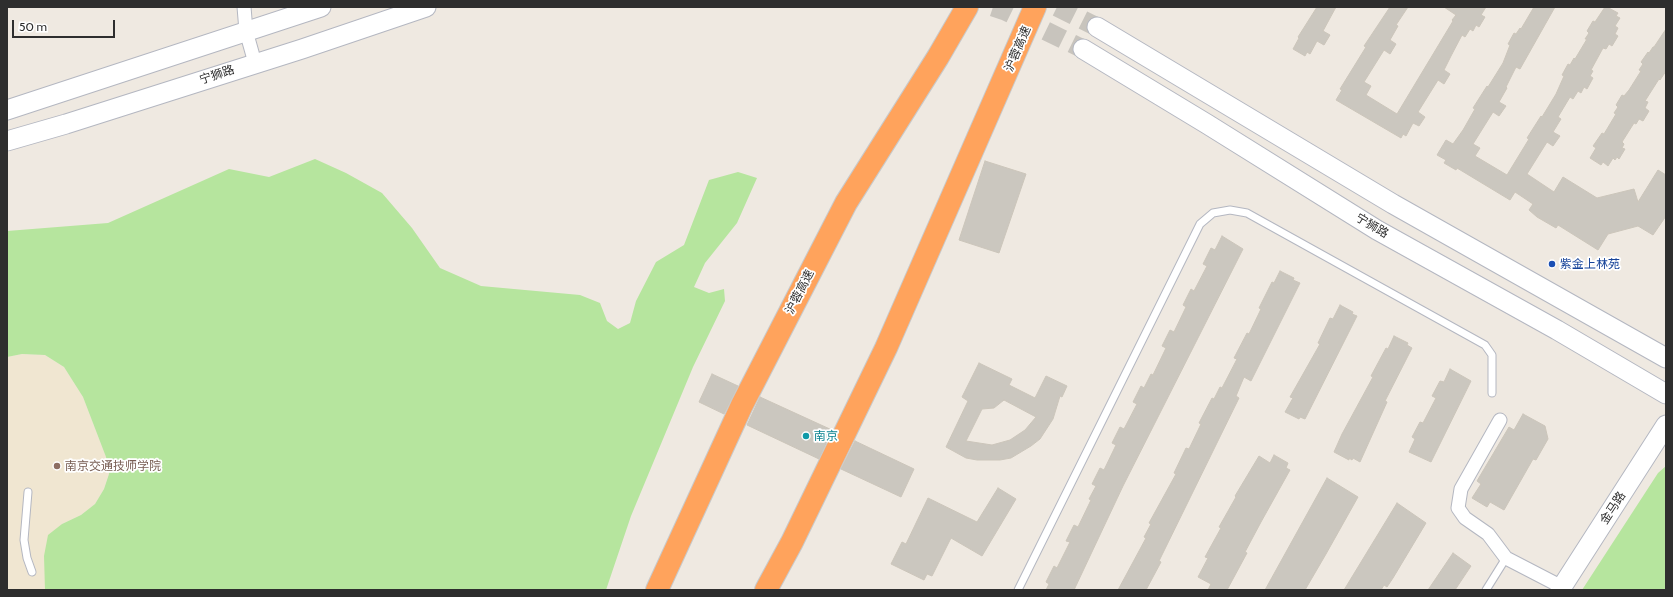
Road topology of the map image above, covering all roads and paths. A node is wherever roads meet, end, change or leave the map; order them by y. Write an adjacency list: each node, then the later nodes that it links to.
1 (244, 7): 7 (street)
2 (321, 7): 7 (main road)
3 (426, 7): 9 (main road, 宁狮路)
4 (967, 7): 21 (highway, 沪蓉高速)
5 (1035, 7): 22 (highway, 沪蓉高速)
6 (1097, 27): 12 (main road)
7 (246, 31): 9 (street); 10 (main road)
8 (1083, 50): 14 (main road, 宁狮路)
9 (256, 63): 11 (main road, 宁狮路)
10 (7, 110)
11 (7, 141)
12 (1666, 358)
13 (1492, 393): 23 (lane)
14 (1666, 394)
15 (1500, 420): 18 (street)
16 (1666, 425): 20 (main road, 金马路)
17 (28, 492): 19 (lane)
18 (1506, 558): 20 (street); 24 (lane)
19 (32, 572)
20 (1561, 588)
21 (657, 590)
22 (766, 590)
23 (1018, 590)
24 (1486, 590)

